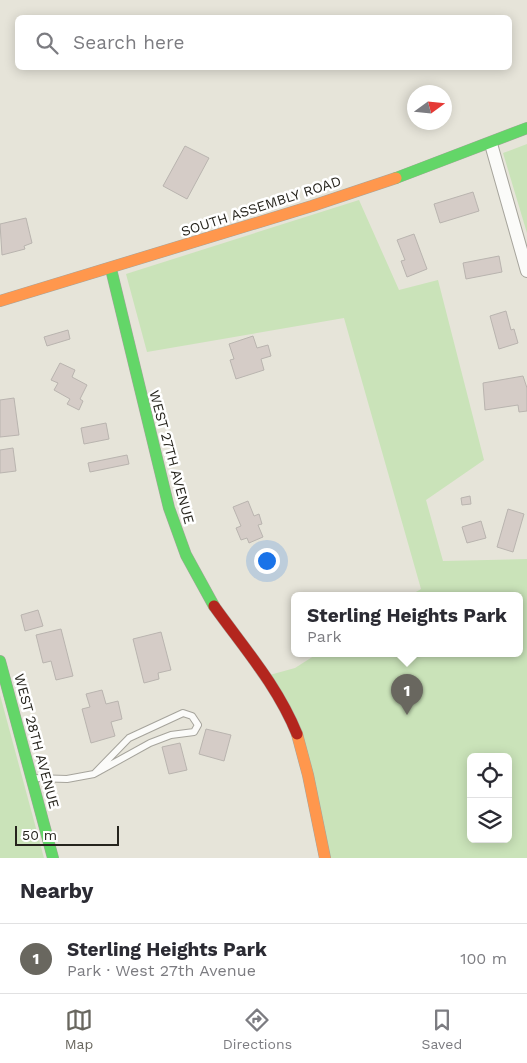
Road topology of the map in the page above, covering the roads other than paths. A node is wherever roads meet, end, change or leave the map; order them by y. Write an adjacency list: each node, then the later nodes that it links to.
1 (527, 128): 2 (street, SOUTH ASSEMBLY ROAD)
2 (491, 144): 3 (street, SOUTH ASSEMBLY ROAD); 4 (street)
3 (111, 269): 5 (street, SOUTH ASSEMBLY ROAD); 10 (street, WEST 27TH AVENUE)
4 (527, 271)
5 (0, 301)
6 (0, 661): 8 (street, WEST 28TH AVENUE)
7 (94, 774): 7 (lane); 8 (lane)
8 (30, 778): 9 (street, WEST 28TH AVENUE)
9 (53, 858)
10 (325, 858)

